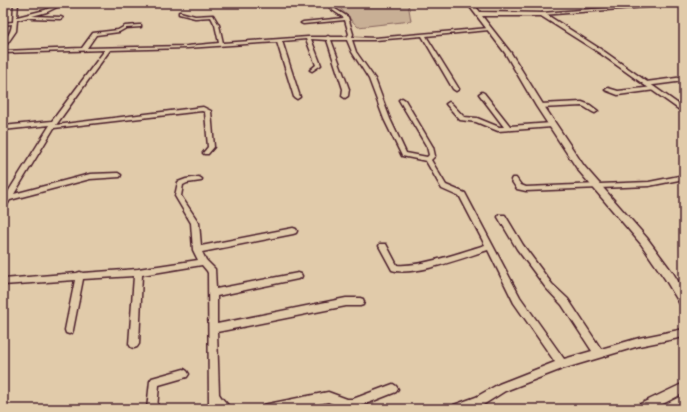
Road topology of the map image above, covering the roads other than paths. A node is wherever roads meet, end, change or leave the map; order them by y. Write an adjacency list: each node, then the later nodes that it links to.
1 (16, 3): 15 (street)
2 (63, 3): 12 (street)
3 (470, 3): 10 (street)
4 (684, 3): 6 (street)
5 (592, 4): 8 (street)
6 (665, 4): 8 (street)
7 (332, 8): 14 (street)
8 (599, 9): 11 (street)
9 (180, 13): 25 (street)
10 (478, 14): 11 (street); 19 (street)
11 (542, 14): 32 (street)
12 (27, 17): 13 (street); 15 (street)
13 (61, 18)
14 (346, 19): 16 (street); 23 (street)
15 (14, 21): 17 (street); 26 (street)
16 (303, 23)
17 (3, 24)
18 (139, 26): 27 (street)
19 (489, 28): 20 (street); 41 (street)
20 (423, 35): 23 (street); 33 (street)
21 (328, 37): 22 (street); 23 (street); 37 (street)
22 (308, 38): 24 (street); 30 (street)
23 (348, 38): 49 (street)
24 (279, 40): 25 (street); 38 (street)
25 (220, 44): 28 (street)
26 (3, 46)
27 (83, 50): 28 (street); 29 (street)
28 (109, 50): 44 (street)
29 (3, 52)
30 (312, 70)
31 (684, 79): 32 (street)
32 (646, 84): 34 (street)
33 (456, 89)
34 (653, 89): 35 (street); 43 (street)
35 (608, 90)
36 (482, 94): 47 (street)
37 (345, 96)
38 (297, 97)
39 (402, 100): 49 (street)
40 (449, 104): 47 (street)
41 (540, 106): 42 (street); 45 (street)
42 (594, 111)
43 (684, 111)
44 (53, 125): 46 (street); 48 (street); 55 (street)
45 (552, 125): 47 (street); 54 (street)
46 (3, 128)
47 (508, 128)
48 (206, 153)
49 (428, 159): 60 (street)
50 (118, 175): 55 (street)
51 (684, 177): 54 (street)
52 (199, 179): 61 (street)
53 (514, 180): 54 (street)
54 (597, 186): 68 (street)
55 (8, 198): 56 (street)
56 (3, 206)
57 (502, 217): 74 (street)
58 (293, 231): 61 (street)
59 (383, 246): 60 (street)
60 (489, 247): 75 (street)
61 (197, 250): 62 (street)
62 (203, 262): 63 (street); 67 (street)
63 (138, 272): 64 (street); 73 (street)
64 (80, 276): 66 (street); 71 (street)
65 (298, 276): 67 (street)
66 (3, 282)
67 (212, 293): 70 (street)
68 (684, 301)
69 (360, 302): 70 (street)
70 (214, 329): 79 (street)
71 (70, 330)
72 (684, 333): 74 (street)
73 (134, 344)
74 (599, 354): 75 (street)
75 (562, 364): 84 (street)
76 (184, 374): 80 (street)
77 (684, 388): 85 (street)
78 (393, 389): 83 (street)
79 (214, 395): 81 (street); 82 (street)
80 (152, 409)
81 (214, 409)
82 (225, 409)
83 (268, 409)
84 (458, 409)
85 (642, 409)

